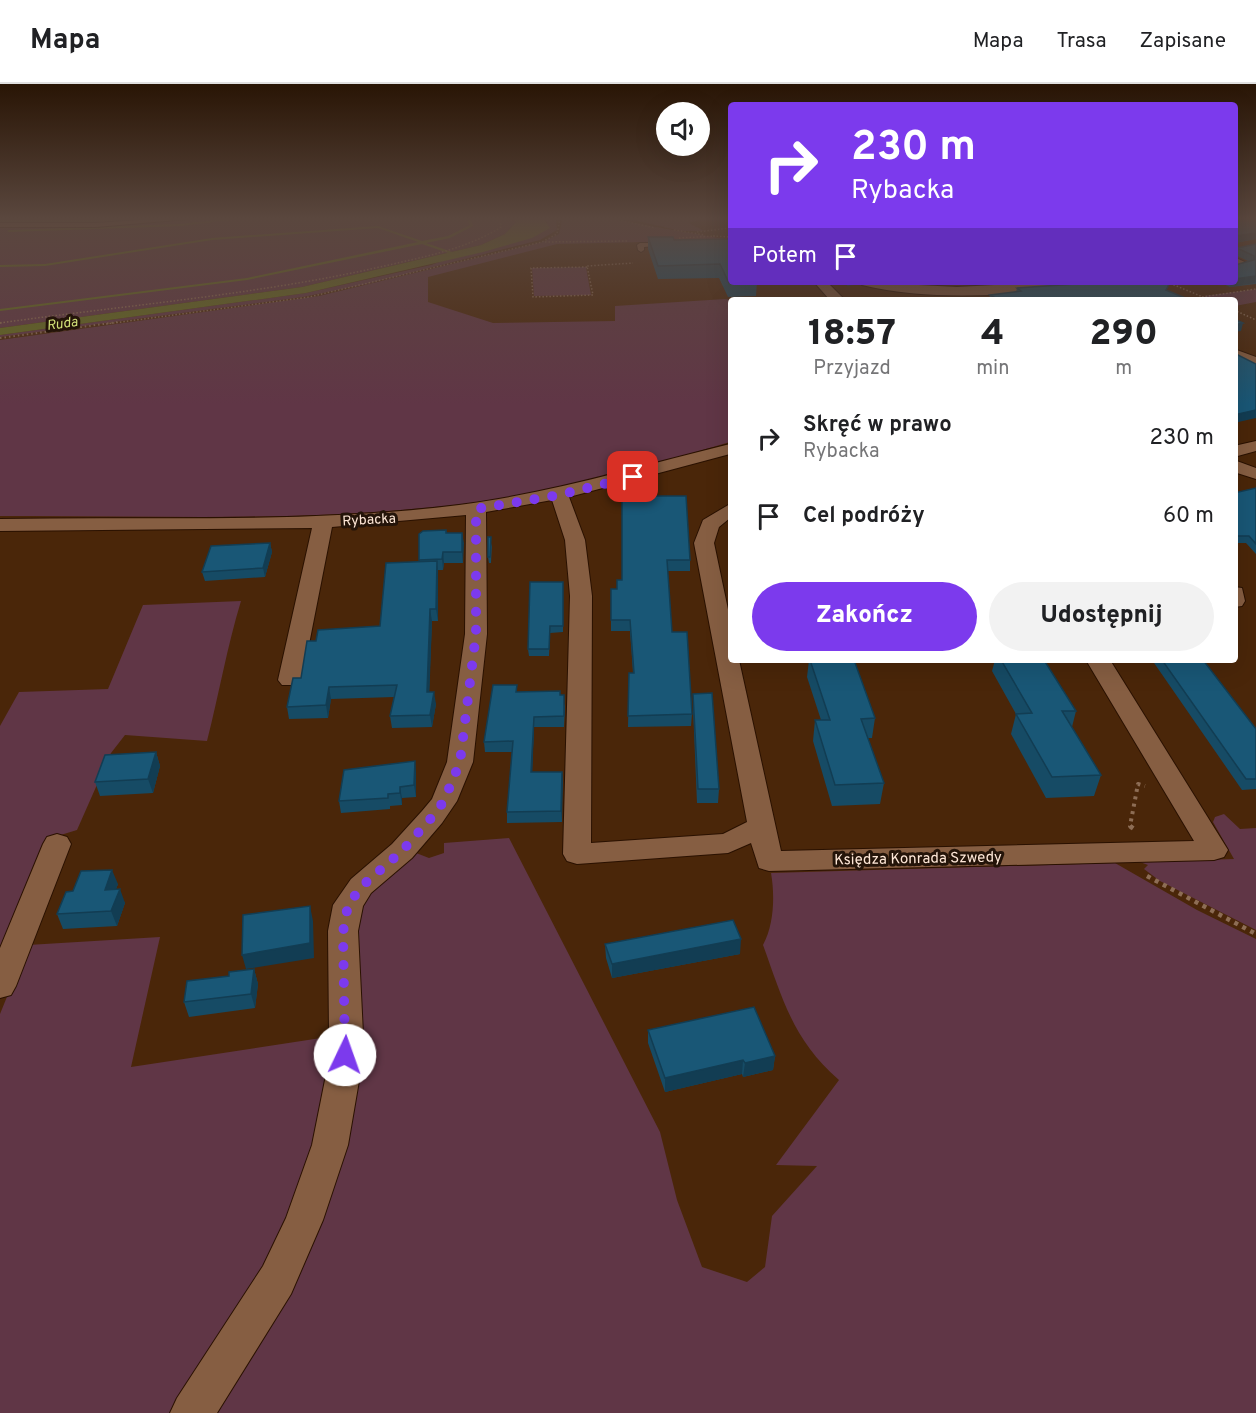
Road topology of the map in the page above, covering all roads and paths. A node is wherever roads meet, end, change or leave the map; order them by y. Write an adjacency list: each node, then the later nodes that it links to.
1 (309, 280): 16 (path)
2 (385, 280): 17 (path)
3 (532, 280): 4 (path)
4 (590, 280)
5 (823, 285): 12 (street)
6 (884, 285): 7 (street)
7 (1038, 285)
8 (1083, 285): 11 (street)
9 (1174, 285): 13 (path)
10 (1256, 289): 13 (path)
11 (1103, 296)
12 (835, 297)
13 (1202, 297)
14 (1238, 312): 15 (path)
15 (1256, 320)
16 (0, 323)
17 (0, 339)
18 (1256, 349): 19 (street)
19 (1238, 351)
20 (1238, 354): 21 (street)
21 (1256, 362)
22 (1256, 446): 24 (street)
23 (728, 450): 27 (street, Rybacka)
24 (1238, 451)
25 (1238, 467): 26 (street)
26 (1256, 474)
27 (559, 495): 28 (street, Rybacka); 37 (street)
28 (476, 509): 30 (street, Rybacka); 43 (street)
29 (728, 511): 32 (street, Księdza Konrada Szwedy)
30 (323, 521): 31 (street, Rybacka); 35 (street)
31 (0, 525)
32 (728, 660)
33 (729, 663): 37 (street, Księdza Konrada Szwedy)
34 (1100, 663): 40 (street, Księdza Konrada Szwedy)
35 (290, 680)
36 (1154, 788): 38 (path)
37 (762, 826): 40 (street, Księdza Konrada Szwedy)
38 (1139, 834)
39 (57, 844): 42 (street)
40 (1119, 852): 41 (path)
41 (1256, 934)
42 (0, 986)
43 (192, 1413)

